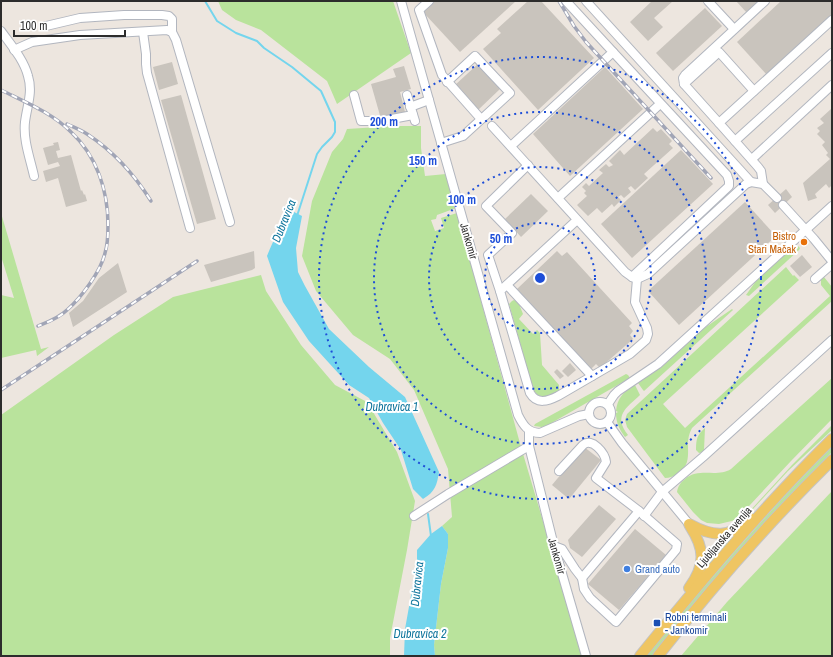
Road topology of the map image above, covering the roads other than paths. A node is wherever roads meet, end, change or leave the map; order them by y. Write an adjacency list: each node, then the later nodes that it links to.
1 (401, 1): 22 (street, Jankomir)
2 (429, 1): 16 (street)
3 (566, 1): 14 (street)
4 (708, 1): 9 (street)
5 (765, 1): 9 (street)
6 (590, 2): 34 (street)
7 (832, 20): 19 (street)
8 (46, 26): 12 (street)
9 (734, 29): 17 (street)
10 (1, 31): 13 (street)
11 (143, 32): 12 (street); 13 (street); 42 (street)
12 (172, 32): 41 (street)
13 (14, 50): 33 (street)
14 (612, 52): 23 (street); 30 (street)
15 (832, 53): 28 (street)
16 (447, 82): 25 (street); 25 (street)
17 (684, 84): 19 (street); 26 (street)
18 (832, 85): 31 (street)
19 (754, 91): 26 (street)
20 (354, 95): 24 (street)
21 (407, 95): 24 (street)
22 (429, 100): 24 (street); 29 (street, Jankomir)
23 (660, 104): 36 (street); 45 (street)
24 (413, 114)
25 (481, 119): 29 (street)
26 (719, 123): 28 (street)
27 (492, 126): 30 (street)
28 (735, 141): 31 (street)
29 (441, 143): 54 (street, Jankomir)
30 (511, 146): 32 (street)
31 (752, 159): 35 (street)
32 (528, 165): 36 (street); 48 (street)
33 (34, 176)
34 (751, 182): 35 (street); 45 (street)
35 (763, 184): 37 (street)
36 (558, 198): 40 (street)
37 (776, 198)
38 (783, 205): 43 (street)
39 (832, 206): 43 (street)
40 (577, 220): 45 (street); 47 (street)
41 (230, 222)
42 (190, 228)
43 (806, 230): 44 (street); 51 (street)
44 (832, 262): 46 (street)
45 (635, 278): 50 (street)
46 (815, 280)
47 (507, 284): 48 (street); 50 (street)
48 (500, 291): 50 (street)
49 (832, 340): 60 (street)
50 (592, 376)
51 (608, 404): 52 (street); 53 (street)
52 (589, 414): 53 (street); 54 (street)
53 (607, 422): 60 (street)
54 (529, 431): 56 (street, Jankomir)
55 (832, 439): 59 (main road, Ljubljanska avenija)
56 (529, 446): 62 (street); 64 (street, Jankomir)
57 (832, 460): 69 (main road)
58 (559, 471): 61 (street)
59 (787, 486): 63 (main road); 66 (main road, Ljubljanska avenija)
60 (662, 492): 61 (street); 63 (street)
61 (642, 513): 65 (street); 65 (street)
62 (414, 516)
63 (689, 524): 66 (main road)
64 (554, 546): 65 (street); 67 (street, Jankomir)
65 (582, 578)
66 (665, 625): 68 (main road, Ljubljanska avenija)
67 (586, 656)
68 (640, 656)
69 (658, 656)

